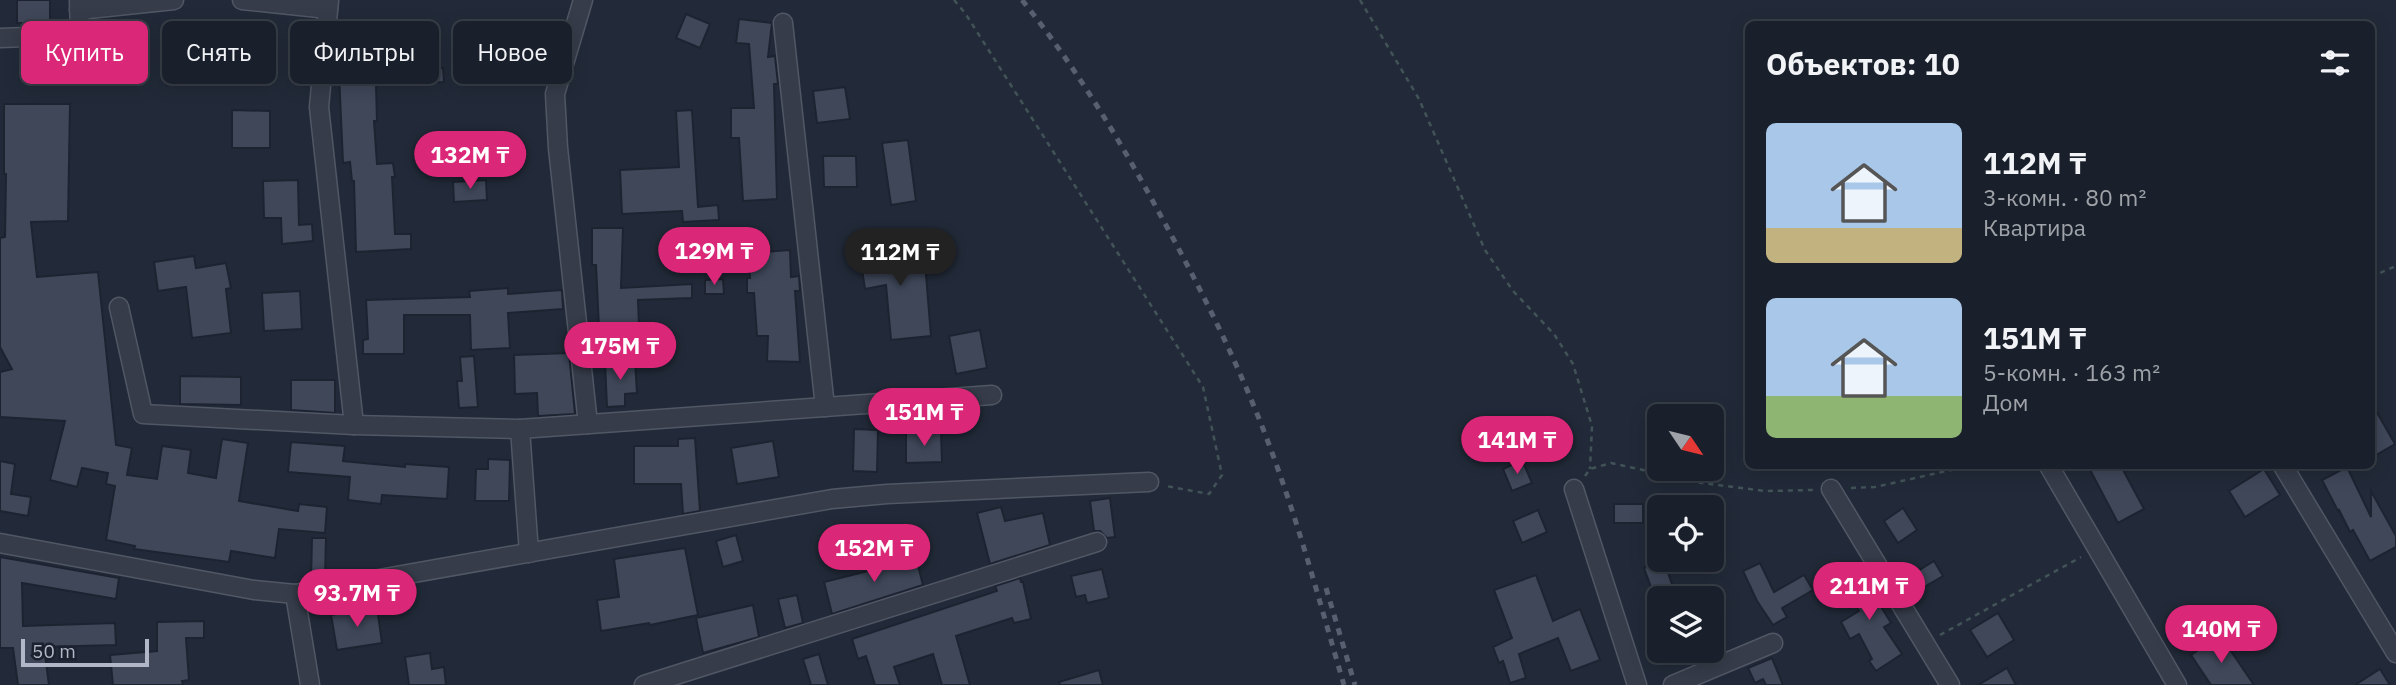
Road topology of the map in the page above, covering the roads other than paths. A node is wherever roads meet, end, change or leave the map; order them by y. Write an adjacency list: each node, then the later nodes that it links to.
1 (174, 0): 5 (street)
2 (242, 0): 4 (street)
3 (583, 0): 11 (street)
4 (328, 4): 12 (street)
5 (79, 5): 7 (street)
6 (783, 23): 10 (street)
7 (0, 38)
8 (119, 307): 12 (street)
9 (992, 394): 10 (street)
10 (825, 407): 11 (street)
11 (588, 424): 13 (street)
12 (354, 425): 13 (street)
13 (520, 429): 21 (street)
14 (2051, 469): 30 (street)
15 (2285, 469): 24 (street)
16 (1149, 482): 21 (street)
17 (1574, 489): 27 (street)
18 (1831, 489): 29 (street)
19 (1097, 542): 26 (street)
20 (0, 543): 22 (street)
21 (529, 553): 22 (street)
22 (295, 594): 25 (street)
23 (1773, 643): 28 (street)
24 (2396, 653)
25 (310, 685)
26 (644, 685)
27 (1637, 685)
28 (1673, 685)
29 (1950, 685)
30 (2177, 685)

